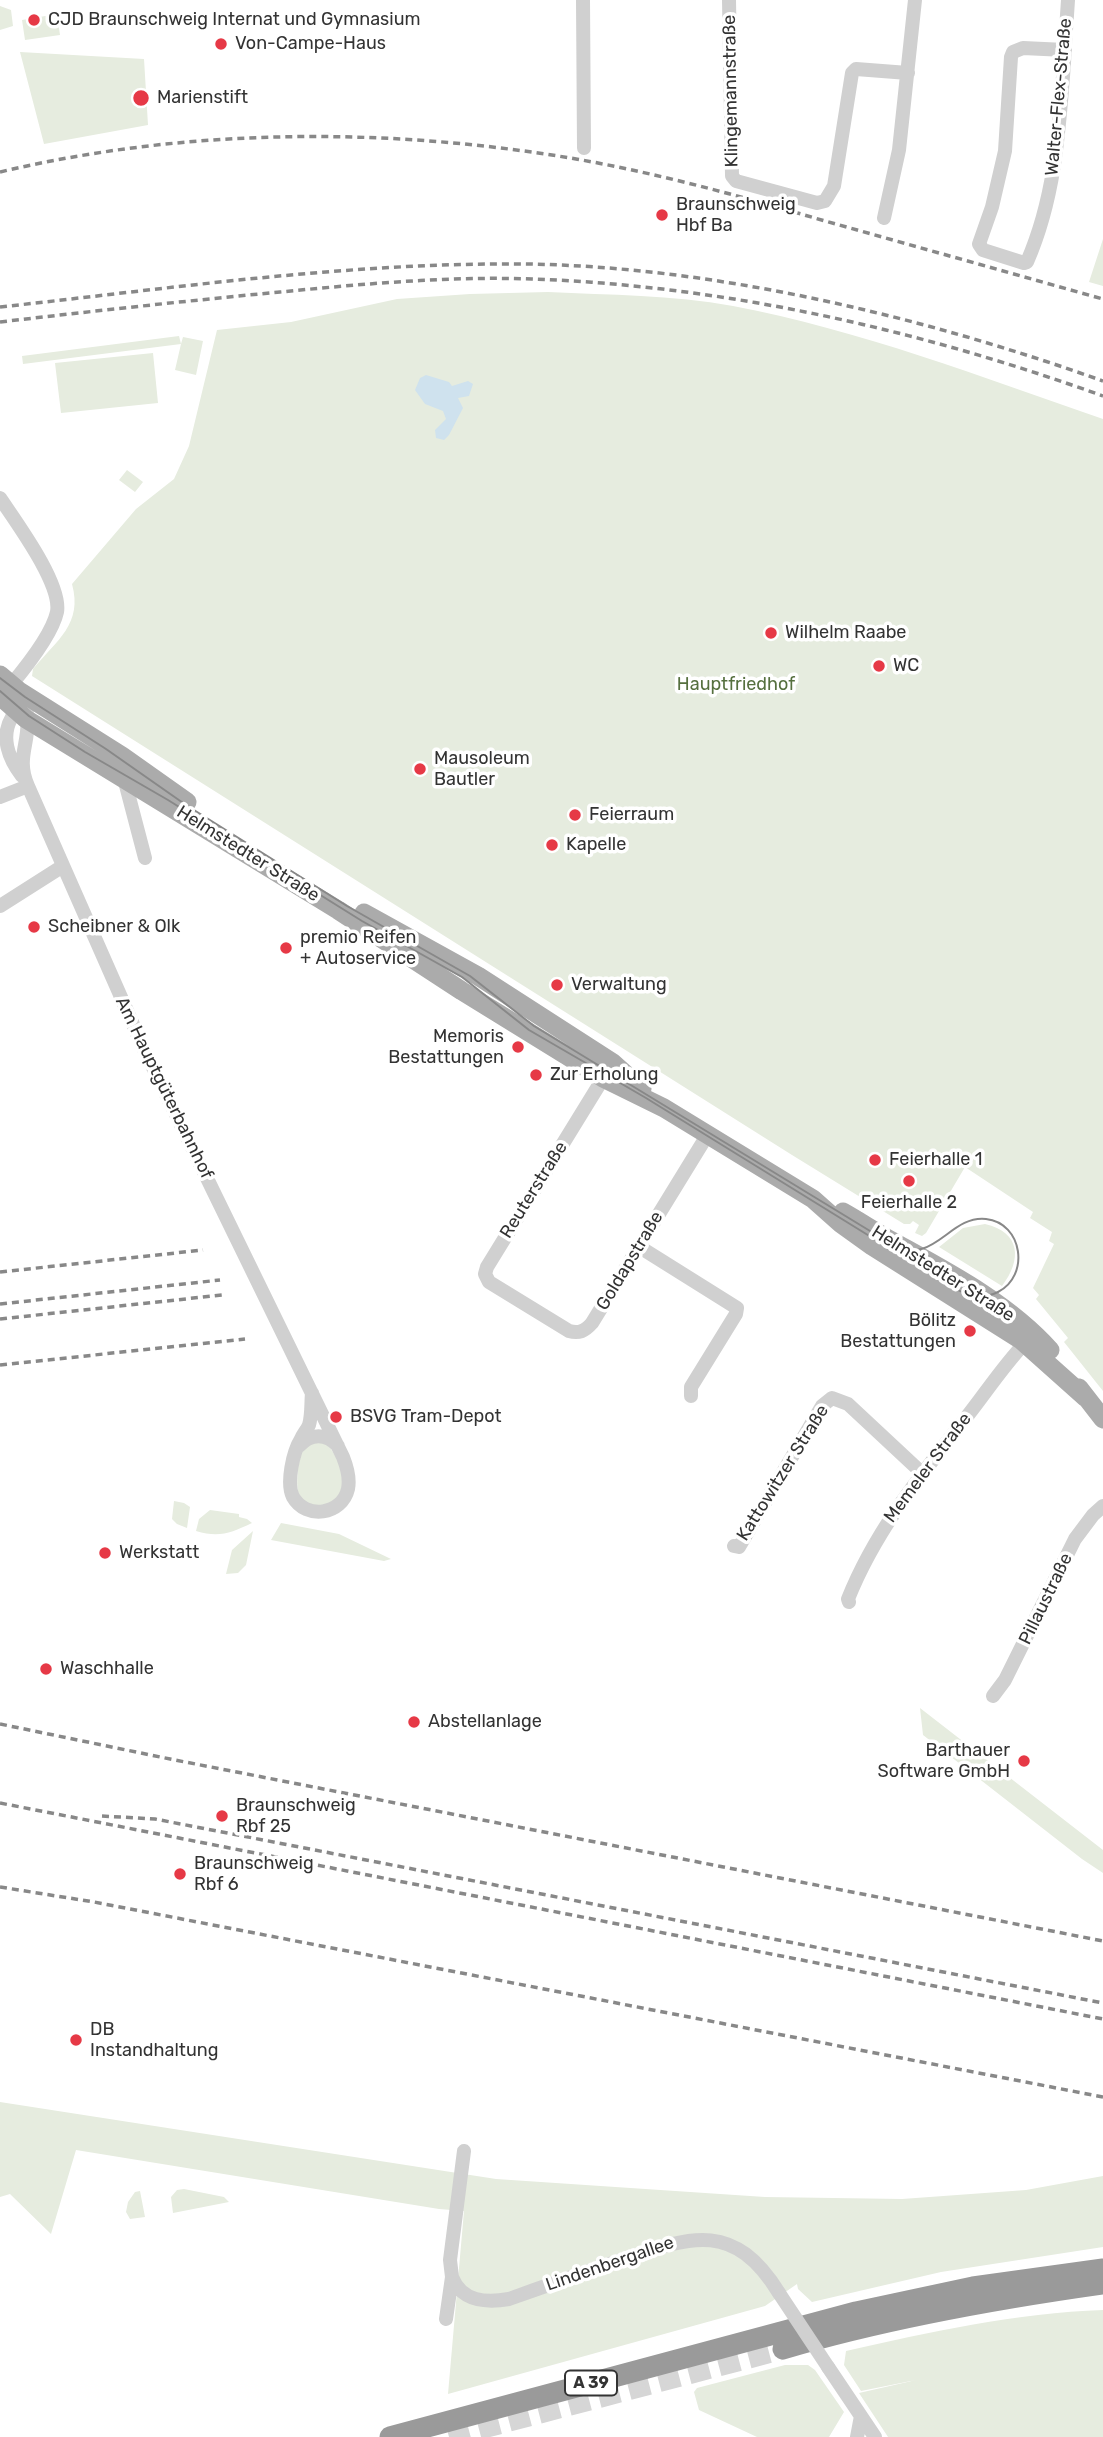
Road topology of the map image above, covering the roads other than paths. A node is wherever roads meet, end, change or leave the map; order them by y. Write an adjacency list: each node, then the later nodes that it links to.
1 (583, 0): 7 (street)
2 (729, 0): 6 (street, Klingemannstraße)
3 (915, 0): 6 (street)
4 (1068, 0): 5 (street, Walter-Flex-Straße)
5 (1065, 50): 5 (street, Walter-Flex-Straße)
6 (908, 73): 8 (street)
7 (584, 148)
8 (884, 218)
9 (0, 498): 10 (street)
10 (3, 685): 11 (main road, Helmstedter Straße); 12 (main road, Helmstedter Straße)
11 (18, 713): 12 (street); 13 (main road, Helmstedter Straße); 14 (street, Am Hauptgüterbahnhof); 16 (street, Am Hauptgüterbahnhof)
12 (72, 725): 21 (main road, Helmstedter Straße)
13 (53, 736): 14 (street); 15 (main road, Helmstedter Straße)
14 (24, 747): 16 (street, Am Hauptgüterbahnhof)
15 (124, 778): 18 (street); 22 (main road, Helmstedter Straße)
16 (26, 783): 17 (street); 19 (street, Am Hauptgüterbahnhof)
17 (0, 797)
18 (145, 858)
19 (63, 866): 20 (street); 31 (street, Am Hauptgüterbahnhof)
20 (0, 906)
21 (509, 996): 22 (main road); 23 (main road, Helmstedter Straße)
22 (497, 1013): 23 (main road, Helmstedter Straße)
23 (608, 1071): 24 (main road, Helmstedter Straße); 27 (street, Reuterstraße)
24 (708, 1134): 25 (main road, Helmstedter Straße); 26 (street, Goldapstraße)
25 (813, 1199): 28 (main road, Helmstedter Straße); 29 (main road, Helmstedter Straße)
26 (638, 1246): 27 (street, Goldapstraße); 32 (street)
27 (527, 1304)
28 (1010, 1314): 29 (main road); 30 (main road, Helmstedter Straße)
29 (1023, 1342): 30 (main road); 33 (main road, Helmstedter Straße); 37 (street, Memeler Straße)
30 (1067, 1371): 33 (main road, Helmstedter Straße)
31 (312, 1393): 35 (street, Am Hauptgüterbahnhof); 36 (street, Am Hauptgüterbahnhof)
32 (691, 1396)
33 (1086, 1398): 34 (main road, Helmstedter Straße)
34 (1103, 1419)
35 (339, 1447): 36 (street); 36 (street, Am Hauptgüterbahnhof)
36 (297, 1449)
37 (922, 1473): 39 (street, Kattowitzer Straße); 40 (street, Memeler Straße)
38 (1103, 1506): 41 (street, Pillaustraße)
39 (734, 1546)
40 (849, 1602)
41 (993, 1696)
42 (464, 2151): 45 (street)
43 (1103, 2258): 47 (highway)
44 (1103, 2269): 47 (highway, A 39)
45 (452, 2277): 50 (street); 52 (street, Lindenbergallee, bridge)
46 (1103, 2284): 48 (highway)
47 (973, 2287): 53 (highway, A 39)
48 (1036, 2294): 49 (highway); 51 (highway)
49 (1103, 2296)
50 (446, 2319)
51 (783, 2349)
52 (861, 2416): 54 (street); 55 (street, Lindenbergallee)
53 (390, 2437)
54 (857, 2437)
55 (875, 2437)

